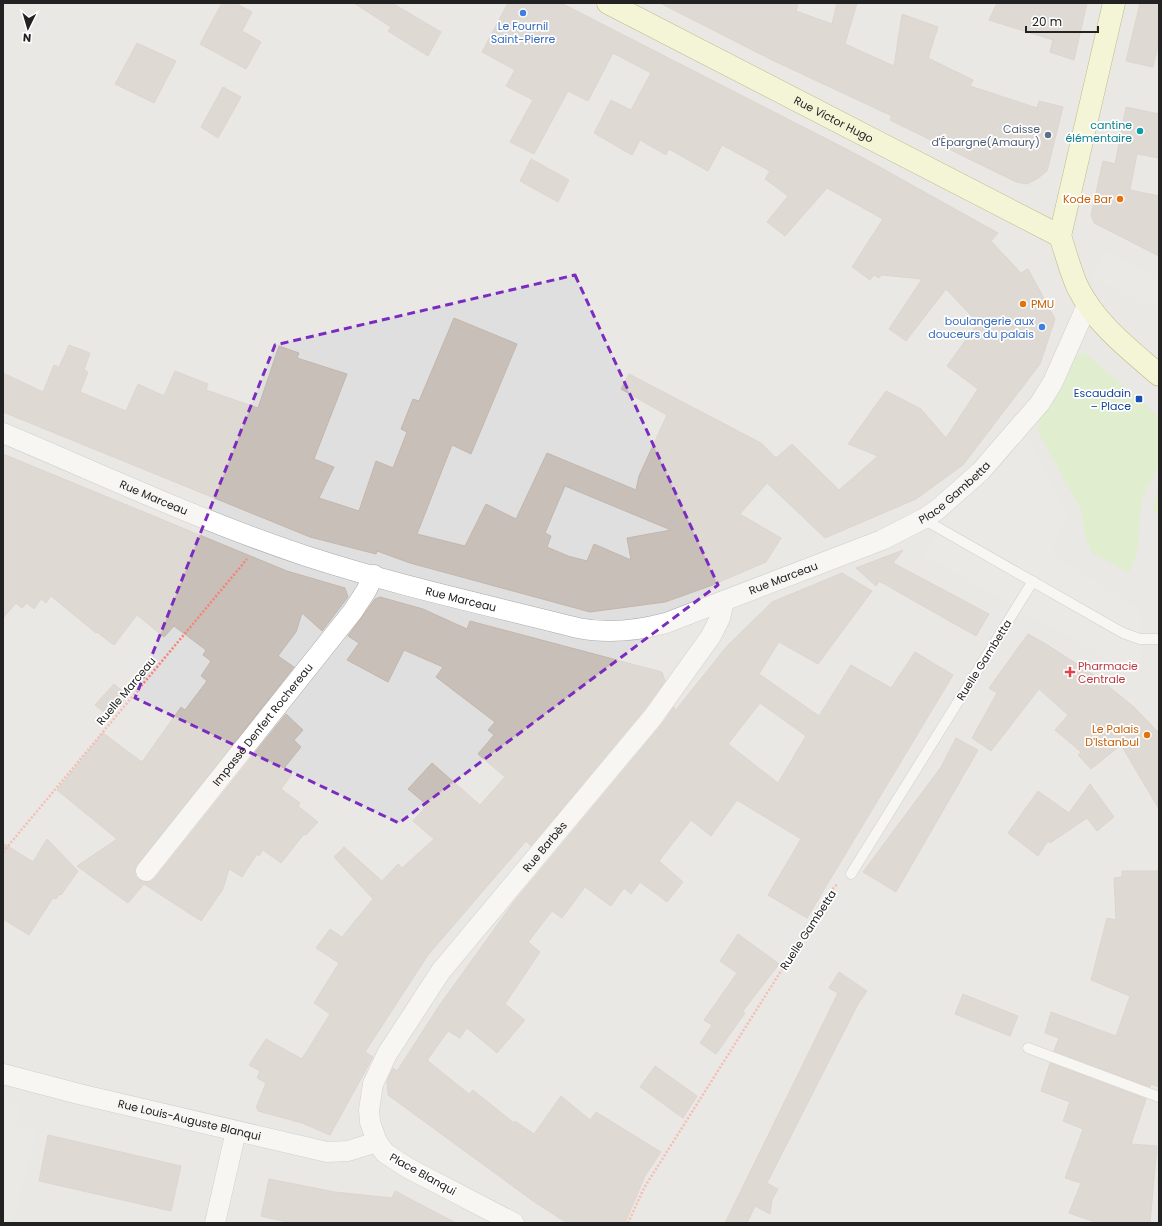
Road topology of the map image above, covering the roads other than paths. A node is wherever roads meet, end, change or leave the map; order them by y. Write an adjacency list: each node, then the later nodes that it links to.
1 (608, 3): 3 (street, Rue Victor Hugo)
2 (1114, 3): 3 (street)
3 (1060, 236): 4 (street)
4 (1088, 303): 5 (street); 7 (street, Place Gambetta)
5 (1159, 375)
6 (3, 433): 8 (street, Rue Marceau)
7 (923, 519): 9 (lane, Place Gambetta); 10 (street, Rue Marceau)
8 (374, 575): 10 (street, Rue Marceau); 12 (street, Impasse Denfert Rochereau)
9 (1033, 581): 11 (lane, Place Gambetta); 13 (lane, Ruelle Gambetta)
10 (724, 601): 16 (street, Rue Barbès)
11 (1159, 639)
12 (146, 871)
13 (851, 874)
14 (1028, 1048): 17 (lane)
15 (3, 1074): 18 (street, Rue Louis-Auguste Blanqui)
16 (370, 1097): 19 (street, Place Blanqui)
17 (1159, 1097)
18 (236, 1131): 19 (street, Rue Louis-Auguste Blanqui); 20 (street)
19 (377, 1142): 21 (street, Place Blanqui)
20 (215, 1223)
21 (514, 1223)

